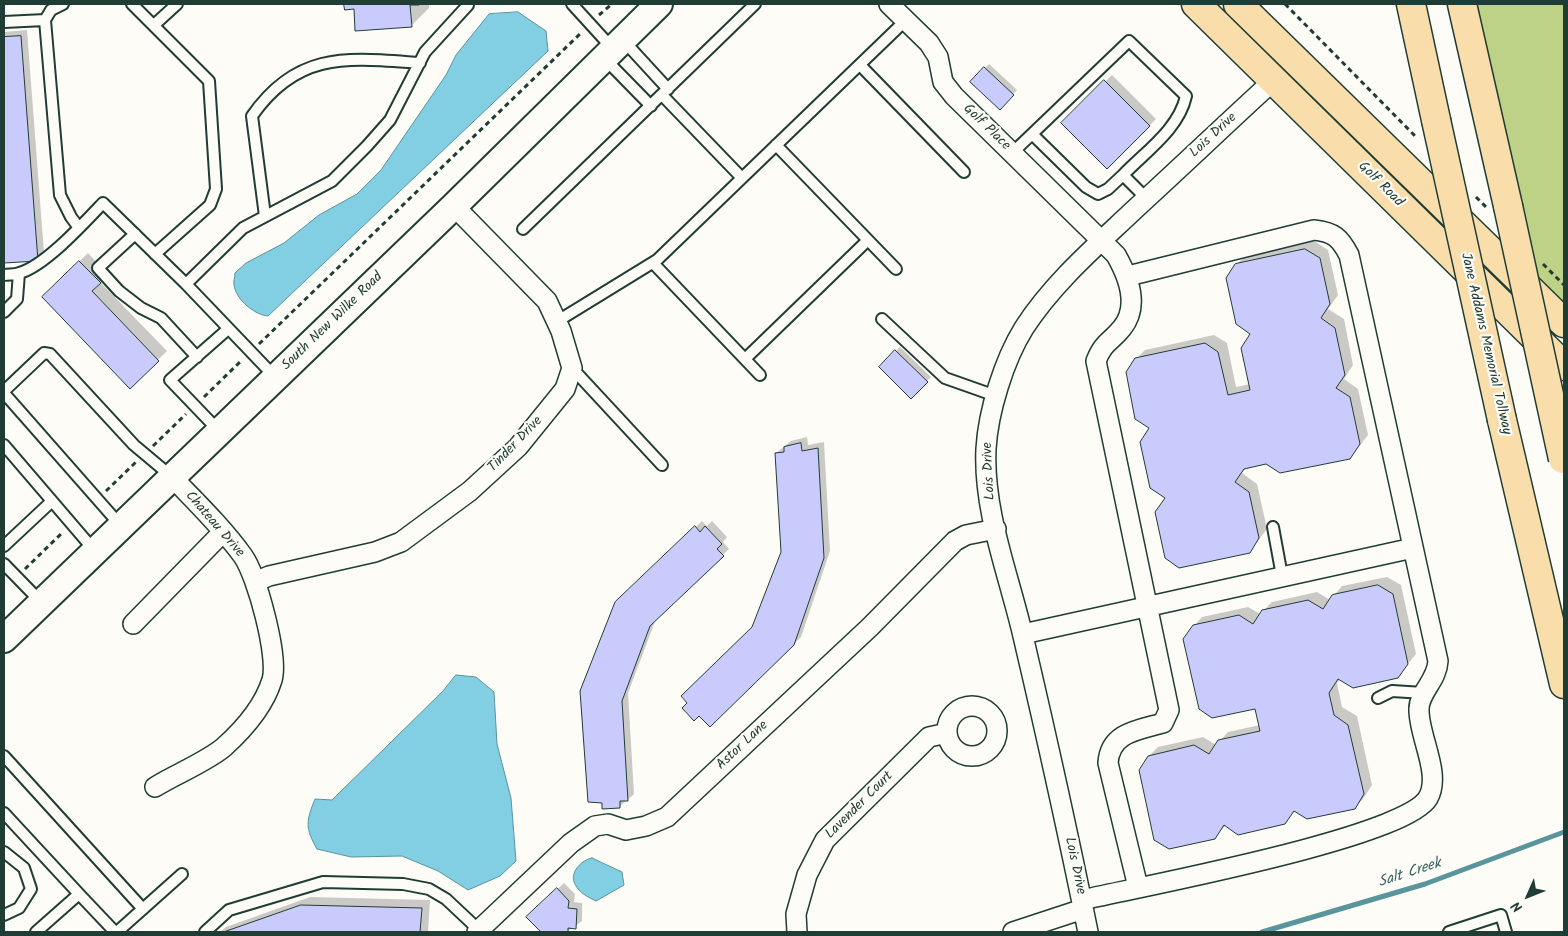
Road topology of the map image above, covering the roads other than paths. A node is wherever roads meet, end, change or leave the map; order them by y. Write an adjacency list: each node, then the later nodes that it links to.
1 (62, 4): 13 (lane)
2 (132, 4): 16 (lane)
3 (177, 4): 16 (lane)
4 (468, 4): 18 (lane)
5 (572, 4): 17 (lane)
6 (659, 4): 17 (main road, South New Wilke Road)
7 (756, 4): 21 (lane)
8 (889, 4): 14 (street, Golf Place)
9 (1196, 4): 20 (main road, Golf Road)
10 (1238, 4): 47 (main road)
11 (1411, 4): 78 (main road, Jane Addams Memorial Tollway, bridge)
12 (1462, 4): 59 (main road, bridge)
13 (45, 20): 15 (lane); 32 (lane)
14 (906, 20): 19 (lane); 25 (street, Golf Place)
15 (4, 22)
16 (154, 25): 37 (lane)
17 (613, 49): 21 (lane); 22 (lane); 30 (main road, South New Wilke Road)
18 (420, 63): 31 (lane); 31 (lane)
19 (860, 65): 24 (lane); 26 (lane)
20 (1274, 80): 29 (street, Lois Drive); 51 (main road, Golf Road)
21 (665, 92): 22 (lane); 28 (lane)
22 (651, 106): 33 (lane)
23 (1032, 134): 25 (lane); 27 (lane); 27 (lane)
24 (776, 145): 28 (lane); 35 (lane)
25 (1012, 153): 36 (street, Golf Place)
26 (964, 172)
27 (1122, 175): 29 (lane)
28 (742, 178): 38 (lane)
29 (1147, 199): 36 (street, Lois Drive)
30 (454, 206): 46 (street); 54 (main road, South New Wilke Road)
31 (265, 216): 43 (lane)
32 (79, 228): 34 (lane); 40 (lane)
33 (524, 230)
34 (135, 234): 37 (lane); 49 (lane)
35 (868, 240): 39 (lane); 50 (lane)
36 (1102, 240): 42 (street, Golf Place); 56 (street, Lois Drive)
37 (155, 254): 43 (lane)
38 (653, 263): 46 (lane); 50 (lane)
39 (896, 269)
40 (19, 274): 41 (lane); 44 (lane)
41 (4, 275)
42 (1128, 276): 68 (street); 74 (street)
43 (186, 284): 48 (lane)
44 (4, 312)
45 (882, 320): 56 (lane)
46 (556, 322): 52 (street)
47 (1564, 323)
48 (228, 328): 49 (lane); 54 (lane)
49 (196, 356): 57 (lane)
50 (745, 359): 53 (lane)
51 (1564, 366)
52 (572, 368): 60 (lane); 72 (street, Tinder Drive)
53 (760, 375)
54 (275, 378): 57 (main road, South New Wilke Road)
55 (4, 392): 61 (lane); 63 (lane)
56 (996, 396): 65 (street, Lois Drive)
57 (219, 432): 61 (main road, South New Wilke Road)
58 (4, 445): 62 (lane)
59 (1564, 462)
60 (662, 465)
61 (172, 477): 63 (main road, South New Wilke Road); 66 (street, Chateau Drive)
62 (51, 502): 67 (lane); 69 (lane)
63 (121, 526): 69 (main road, South New Wilke Road)
64 (1273, 527): 71 (lane)
65 (996, 529): 76 (street, Lois Drive); 92 (street, Astor Lane)
66 (223, 532): 72 (street, Chateau Drive); 75 (street)
67 (4, 546)
68 (1412, 548): 71 (street); 79 (street)
69 (95, 551): 73 (main road, South New Wilke Road)
70 (4, 564): 73 (lane)
71 (1282, 576): 74 (street)
72 (255, 582): 83 (street, Chateau Drive)
73 (41, 603): 77 (main road, South New Wilke Road)
74 (1147, 606): 76 (street); 87 (street)
75 (133, 624)
76 (1023, 634): 89 (street, Lois Drive)
77 (4, 639)
78 (1564, 684)
79 (1424, 693): 80 (lane); 87 (street)
80 (1378, 698)
81 (947, 733): 96 (street, Lavender Court)
82 (4, 756): 90 (lane)
83 (155, 787)
84 (4, 813): 88 (lane)
85 (4, 852): 91 (lane)
86 (182, 874): 90 (lane)
87 (1138, 887): 89 (street)
88 (79, 894): 93 (lane); 94 (lane)
89 (1083, 904): 97 (street); 98 (street, Lois Drive)
90 (143, 909): 94 (lane)
91 (4, 915)
92 (478, 931): 95 (lane)
93 (36, 932)
94 (116, 932)
95 (205, 932)
96 (798, 932)
97 (1013, 932)
98 (1088, 932)
99 (1449, 932): 100 (lane)
100 (1506, 932)

